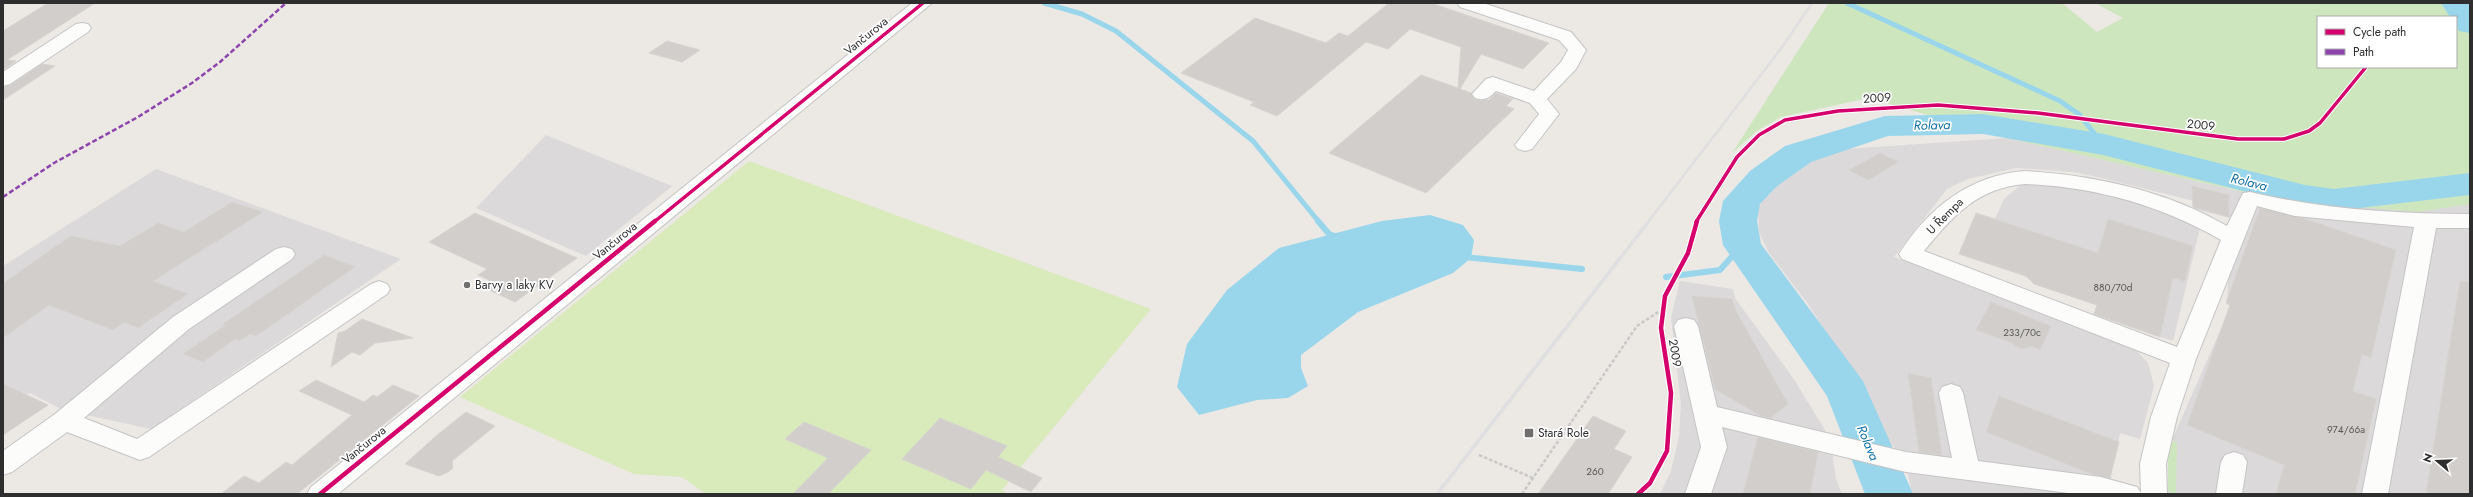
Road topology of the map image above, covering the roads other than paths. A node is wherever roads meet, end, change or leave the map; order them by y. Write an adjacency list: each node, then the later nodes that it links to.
1 (923, 3): 21 (street, Vančurova)
2 (1466, 3): 6 (street)
3 (82, 28): 4 (street)
4 (3, 80)
5 (1482, 94): 6 (street)
6 (1537, 99): 7 (street)
7 (1525, 145)
8 (2426, 221): 9 (street); 10 (street); 26 (street)
9 (2470, 221)
10 (2233, 238): 14 (street); 14 (street, U Řempa)
11 (284, 254): 17 (street)
12 (379, 288): 17 (street)
13 (1686, 326): 16 (street)
14 (2184, 359): 24 (street)
15 (1952, 393): 20 (street)
16 (1706, 414): 20 (street); 22 (street)
17 (64, 421): 19 (street)
18 (2234, 462): 25 (street)
19 (3, 465)
20 (1967, 469): 23 (street)
21 (320, 494)
22 (1698, 494)
23 (2128, 494)
24 (2154, 494)
25 (2229, 494)
26 (2375, 494)

